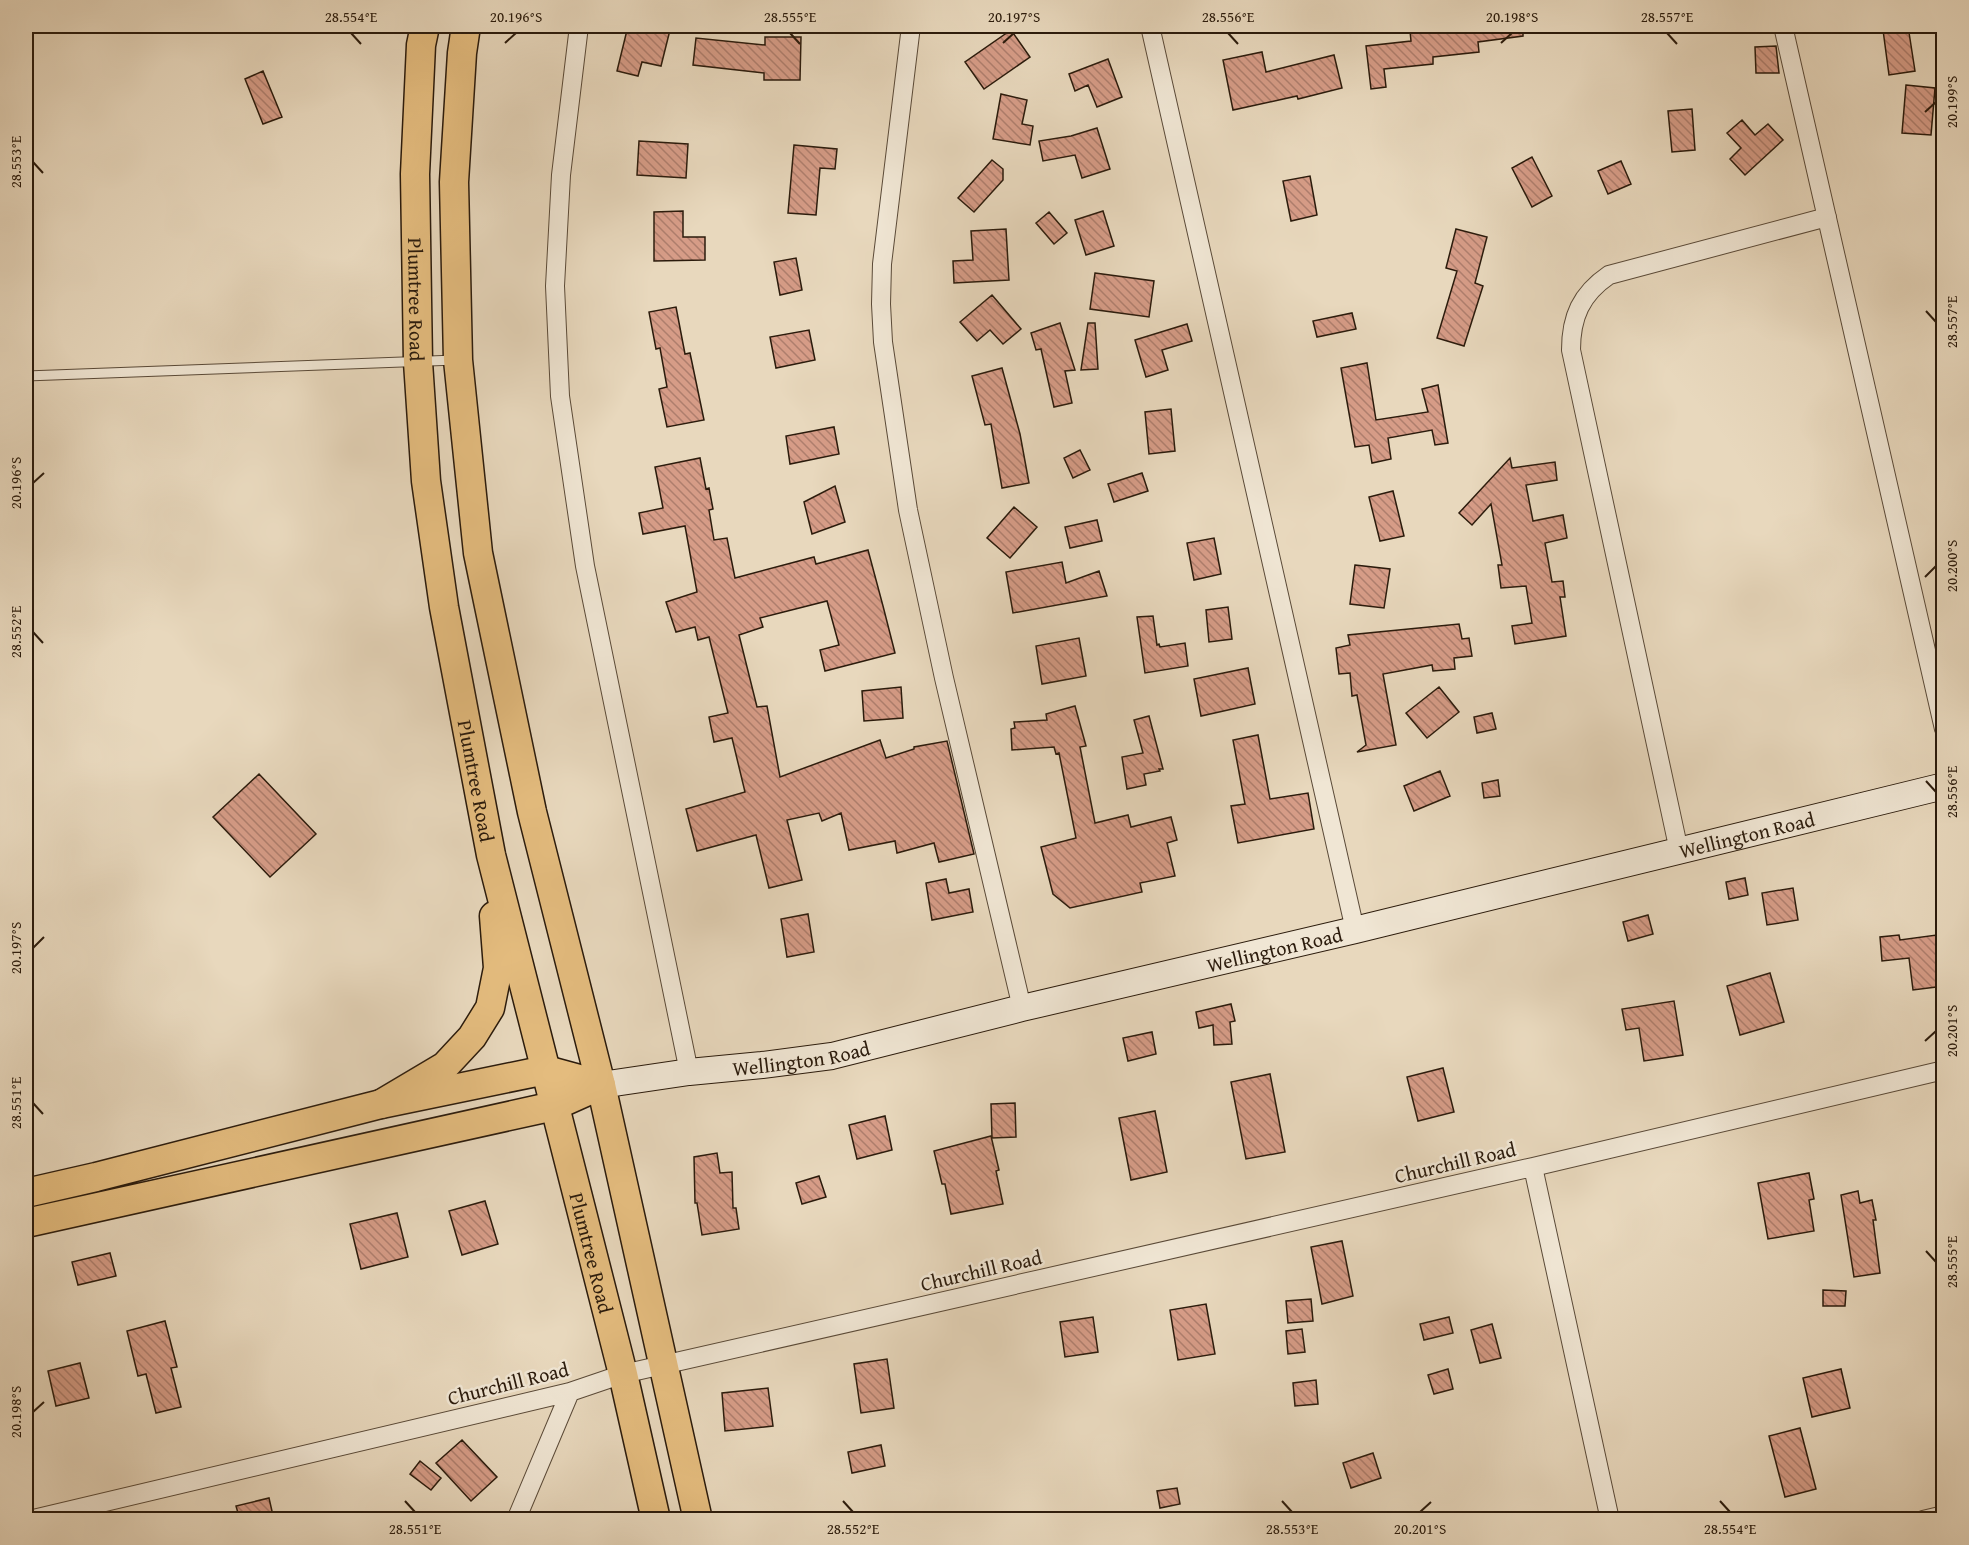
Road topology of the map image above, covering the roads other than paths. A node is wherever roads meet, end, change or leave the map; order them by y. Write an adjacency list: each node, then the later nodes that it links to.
1 (424, 26): 9 (main road, Plumtree Road)
2 (466, 26): 8 (main road, Plumtree Road)
3 (579, 26): 19 (street)
4 (911, 26): 16 (street)
5 (1150, 26): 15 (street)
6 (1783, 26): 7 (street)
7 (1827, 217): 11 (street); 13 (street)
8 (458, 360): 9 (lane); 20 (main road, Plumtree Road)
9 (418, 362): 10 (lane); 14 (main road, Plumtree Road)
10 (26, 376)
11 (1944, 729)
12 (1944, 786): 13 (main road, Wellington Road)
13 (1679, 851): 15 (main road, Wellington Road)
14 (491, 855): 17 (main road, Plumtree Road); 21 (main road)
15 (1355, 930): 16 (main road, Wellington Road)
16 (1022, 1008): 19 (main road, Wellington Road)
17 (546, 1070): 20 (main road); 21 (main road); 22 (main road, Plumtree Road)
18 (1944, 1071): 23 (street, Churchill Road)
19 (689, 1072): 20 (main road, Wellington Road)
20 (601, 1085): 22 (main road); 26 (main road, Plumtree Road)
21 (381, 1104): 24 (main road)
22 (554, 1106): 25 (main road); 27 (main road, Plumtree Road)
23 (1533, 1167): 26 (street, Churchill Road); 34 (street)
24 (26, 1193)
25 (26, 1223)
26 (664, 1365): 27 (street, Churchill Road); 33 (main road, Plumtree Road)
27 (623, 1374): 28 (street, Churchill Road); 32 (main road, Plumtree Road)
28 (570, 1392): 30 (street, Churchill Road); 31 (street)
29 (1944, 1515): 35 (street)
30 (34, 1519)
31 (516, 1520)
32 (656, 1520)
33 (698, 1520)
34 (1610, 1520)
35 (1923, 1520)

